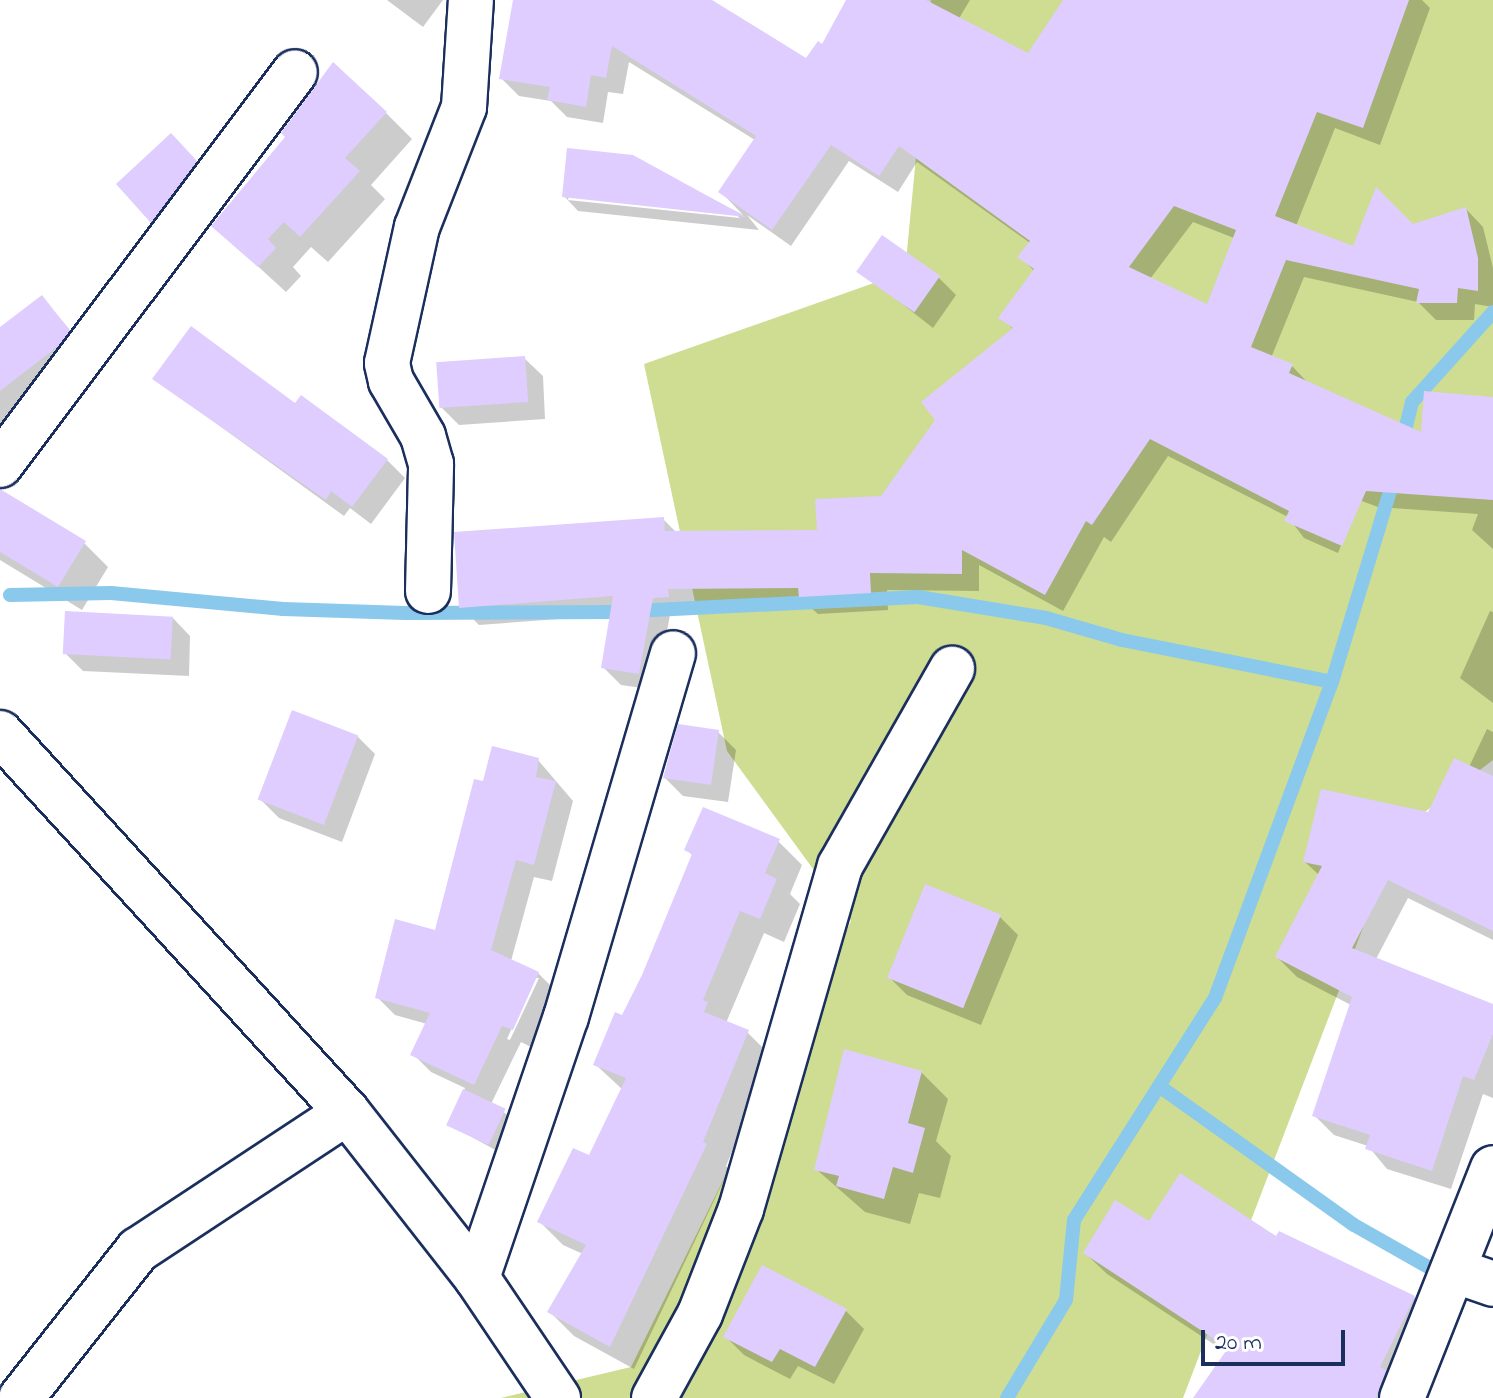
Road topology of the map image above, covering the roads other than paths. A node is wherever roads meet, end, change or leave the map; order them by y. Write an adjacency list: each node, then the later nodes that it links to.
1 (471, 0): 4 (street)
2 (295, 72): 3 (street)
3 (0, 465)
4 (428, 591)
5 (673, 653): 10 (street)
6 (952, 669): 14 (street)
7 (0, 733): 8 (street)
8 (347, 1112): 10 (street); 12 (street)
9 (1493, 1168): 11 (street)
10 (477, 1278): 13 (street)
11 (1474, 1278): 15 (street)
12 (21, 1398)
13 (558, 1398)
14 (654, 1398)
15 (1402, 1398)

